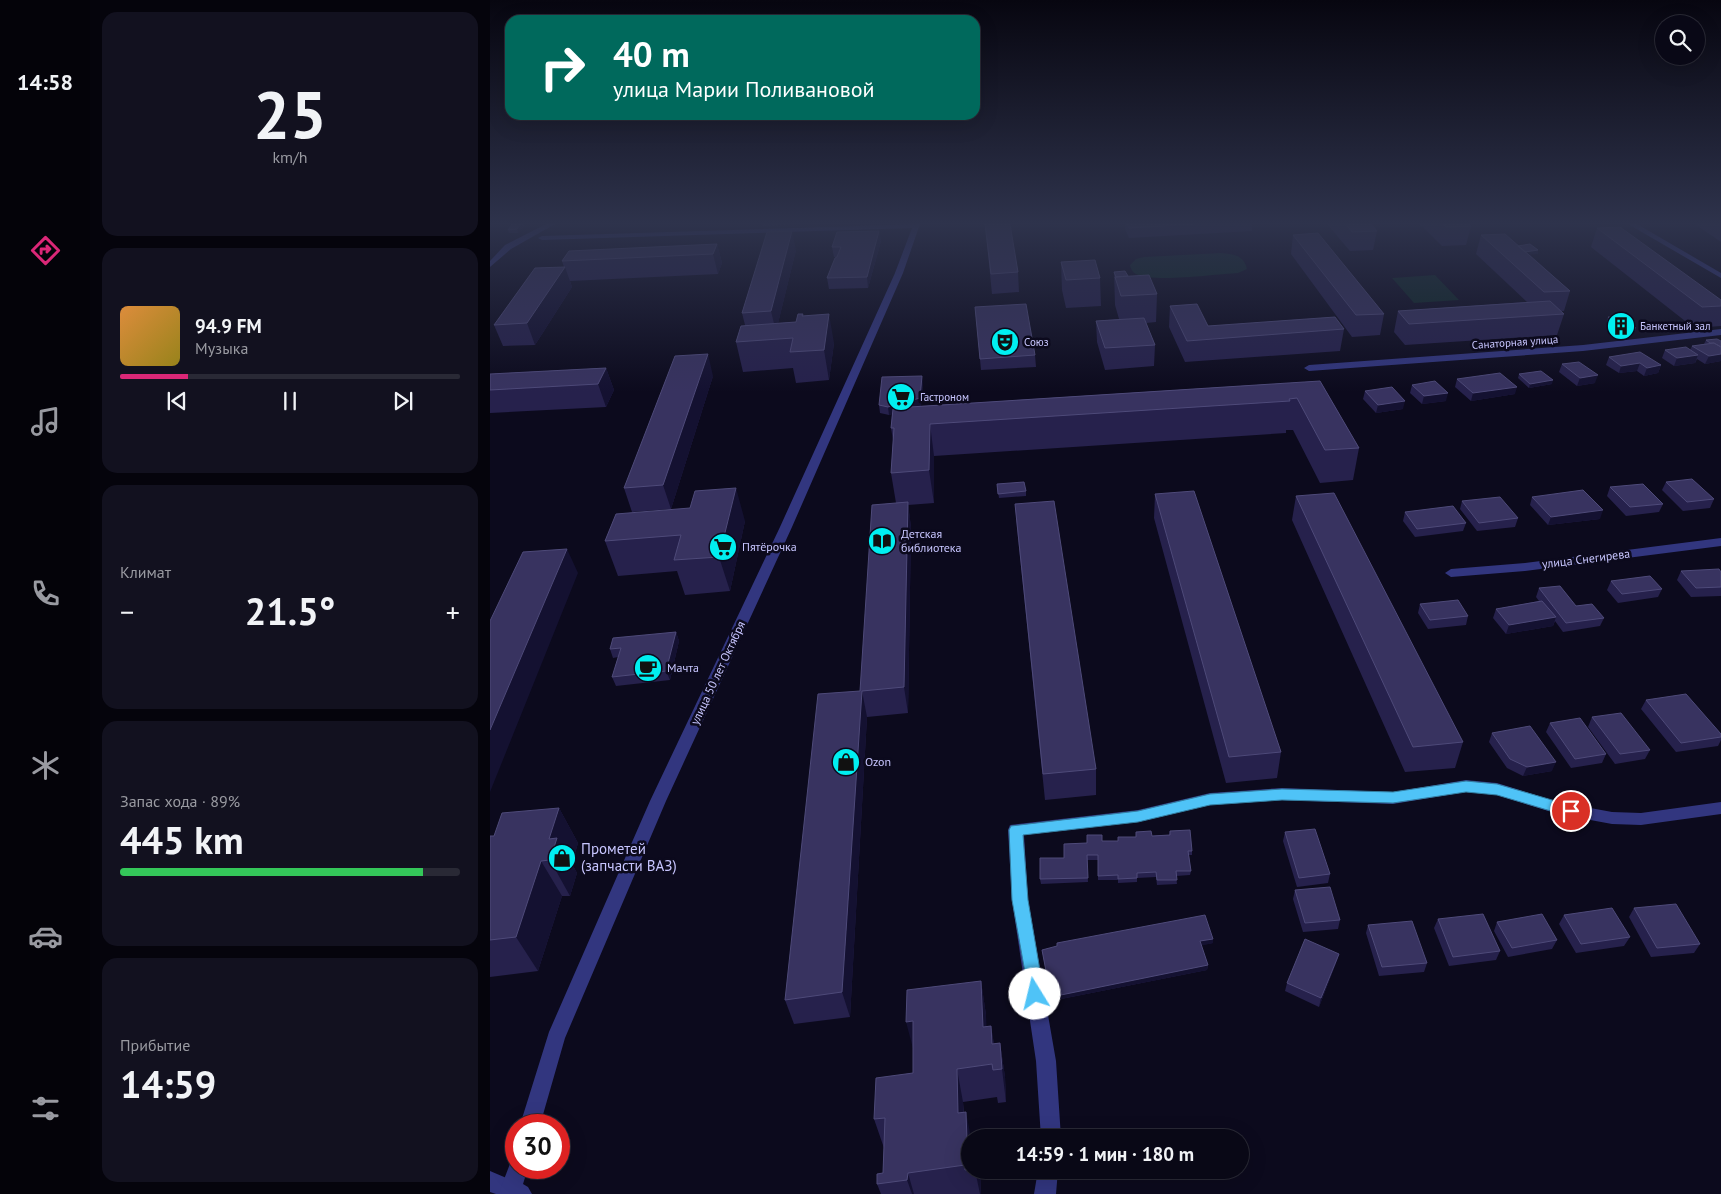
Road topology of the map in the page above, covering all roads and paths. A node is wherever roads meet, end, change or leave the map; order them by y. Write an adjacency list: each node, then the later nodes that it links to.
1 (896, 280): 7 (street, улица 50 лет Октября)
2 (1721, 332): 3 (street, Санаторная улица)
3 (1309, 368)
4 (1721, 542): 5 (street, улица Снегирева)
5 (1451, 573)
6 (1721, 808): 8 (street)
7 (533, 1114)
8 (1050, 1129)
9 (517, 1179): 12 (street)
10 (1047, 1179): 13 (street)
11 (490, 1181): 12 (street)
12 (516, 1192)
13 (1045, 1194)

